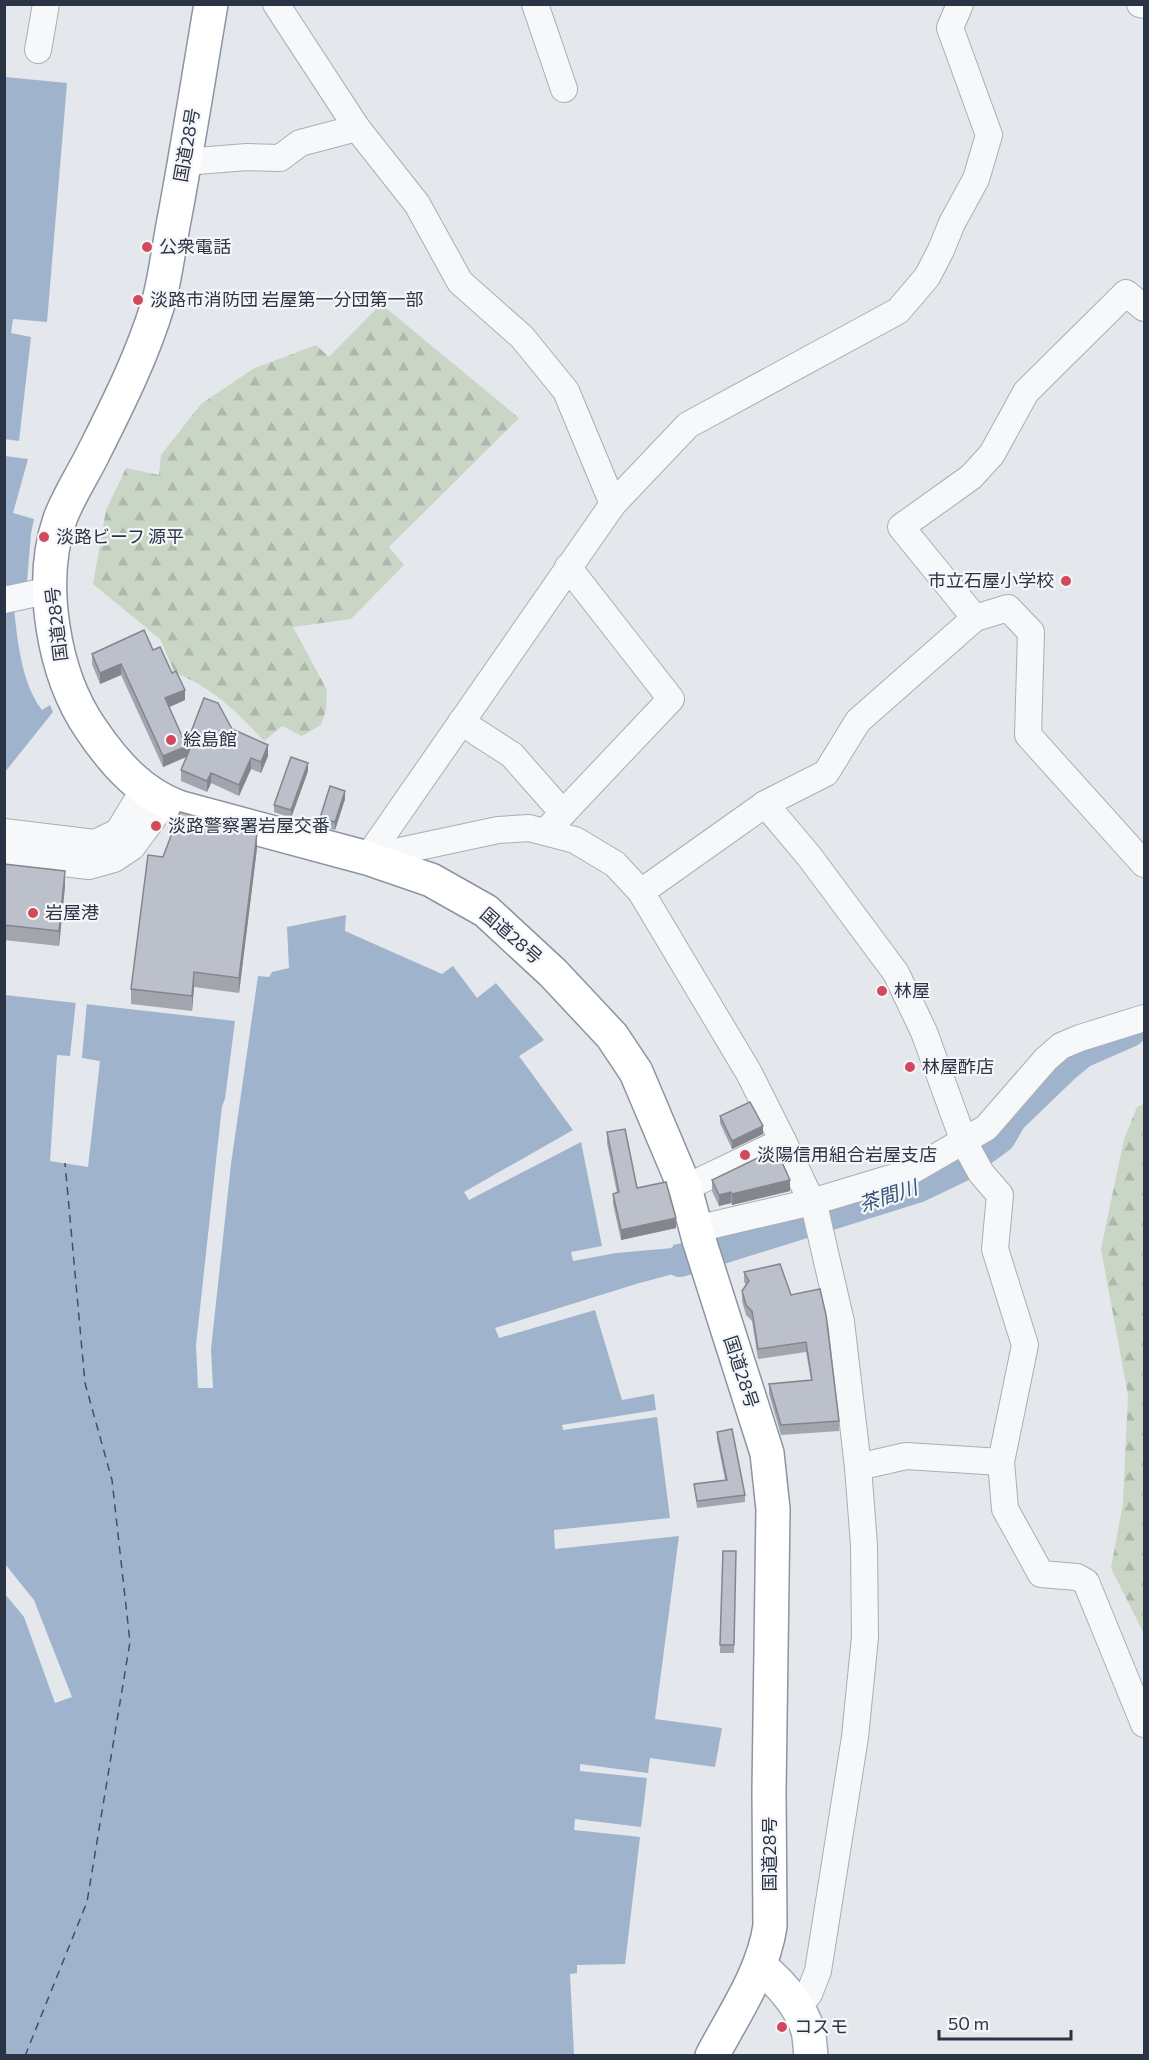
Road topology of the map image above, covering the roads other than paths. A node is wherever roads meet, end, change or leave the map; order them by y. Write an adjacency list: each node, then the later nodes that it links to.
1 (46, 4): 6 (street)
2 (211, 4): 9 (main road, 国道28号)
3 (276, 4): 8 (street)
4 (534, 4): 7 (street)
5 (960, 4): 11 (street)
6 (38, 50)
7 (564, 89)
8 (357, 128): 9 (street); 11 (street)
9 (185, 162): 13 (main road, 国道28号)
10 (1144, 308): 14 (street)
11 (613, 504): 12 (street)
12 (568, 567): 15 (street); 18 (street)
13 (28, 595): 16 (main road, 国道28号)
14 (975, 618): 17 (street); 22 (street)
15 (462, 722): 18 (street); 21 (street)
16 (154, 796): 19 (street); 20 (street); 21 (main road, 国道28号)
17 (765, 804): 23 (street); 26 (street)
18 (554, 822): 21 (street); 23 (street)
19 (4, 832)
20 (4, 856)
21 (367, 858): 27 (main road, 国道28号)
22 (1144, 864)
23 (641, 892): 25 (street)
24 (1144, 1018): 26 (street)
25 (783, 1141): 27 (street); 28 (street)
26 (967, 1146): 28 (street); 30 (street)
27 (685, 1188): 29 (main road, 国道28号)
28 (816, 1215): 29 (street); 31 (street)
29 (701, 1245): 33 (main road, 国道28号)
30 (1001, 1462): 31 (street); 32 (street)
31 (858, 1467): 34 (street)
32 (1144, 1724)
33 (760, 1966): 34 (main road); 35 (main road, 国道28号)
34 (797, 2007): 36 (main road)
35 (712, 2055)
36 (811, 2055)

